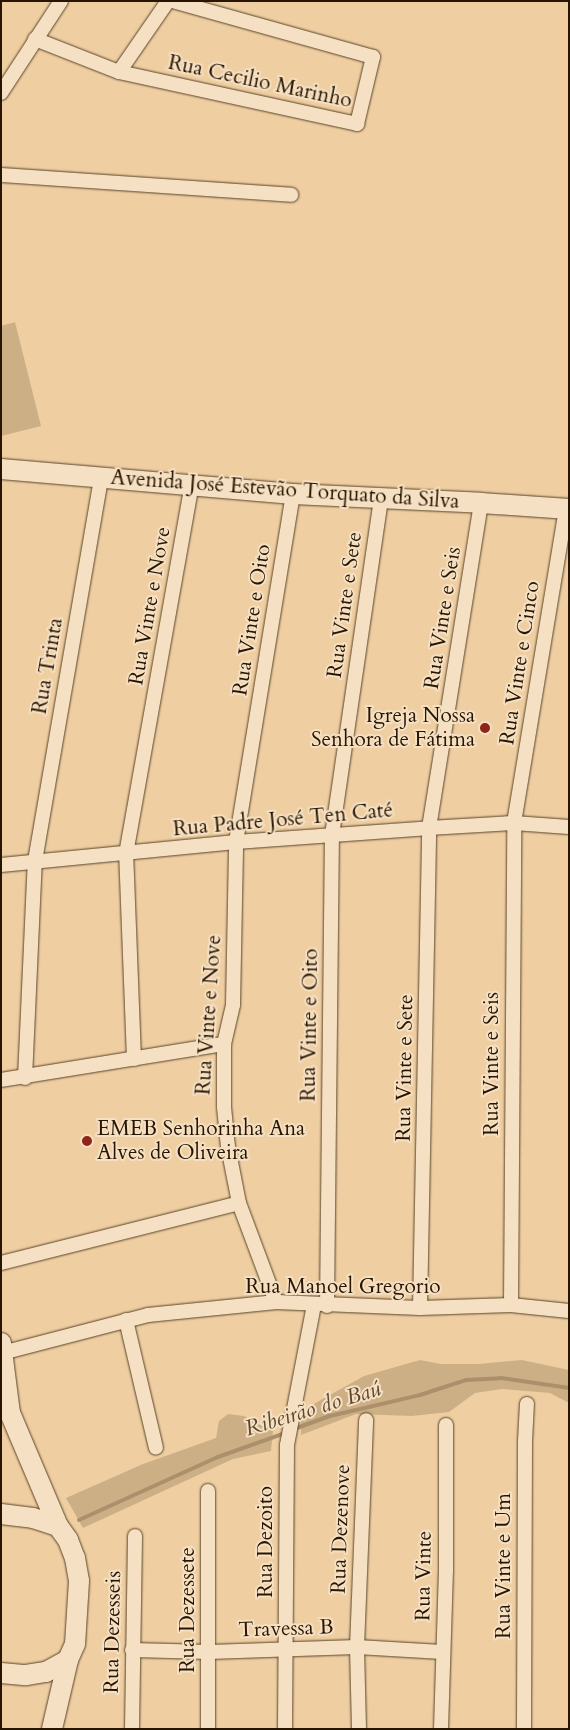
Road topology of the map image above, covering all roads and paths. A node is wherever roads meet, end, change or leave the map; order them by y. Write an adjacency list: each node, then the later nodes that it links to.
1 (61, 1): 4 (street)
2 (168, 1): 5 (street, Rua Cecilio Marinho)
3 (172, 1): 5 (street, Rua Cecilio Marinho)
4 (35, 39): 5 (street, Rua Cecilio Marinho); 6 (street)
5 (119, 72)
6 (1, 93)
7 (1, 175): 8 (street)
8 (291, 195)
9 (1, 468): 10 (main road, Avenida José Estevão Torquato da Silva)
10 (101, 478): 11 (main road, Avenida José Estevão Torquato da Silva); 22 (street, Rua Trinta)
11 (192, 484): 12 (main road, Avenida José Estevão Torquato da Silva); 21 (street, Rua Vinte e Nove)
12 (293, 494): 13 (main road, Avenida José Estevão Torquato da Silva); 20 (street, Rua Vinte e Oito)
13 (381, 499): 14 (main road, Avenida José Estevão Torquato da Silva); 19 (street, Rua Vinte e Sete)
14 (481, 503): 15 (main road, Avenida José Estevão Torquato da Silva); 18 (street, Rua Vinte e Seis)
15 (567, 509): 16 (street, Rua Vinte e Cinco)
16 (514, 823): 17 (street, Rua Padre José Ten Caté); 18 (street, Rua Padre José Ten Caté); 31 (street, Rua Vinte e Seis)
17 (569, 826)
18 (430, 828): 19 (street, Rua Padre José Ten Caté); 33 (street, Rua Vinte e Sete)
19 (332, 835): 20 (street, Rua Padre José Ten Caté); 32 (street, Rua Vinte e Oito)
20 (236, 842): 21 (street, Rua Padre José Ten Caté); 24 (street, Rua Vinte e Nove)
21 (126, 854): 22 (street, Rua Padre José Ten Caté); 25 (street)
22 (35, 861): 23 (street, Rua Padre José Ten Caté); 26 (street, Rua Trinta)
23 (1, 865)
24 (224, 1044): 25 (street); 28 (street, Rua Vinte e Nove)
25 (134, 1059): 26 (street)
26 (25, 1078): 27 (street)
27 (1, 1080)
28 (239, 1202): 29 (street); 30 (street, Rua Vinte e Nove)
29 (1, 1263)
30 (276, 1302): 32 (street, Rua Manoel Gregorio); 35 (street, Rua Manoel Gregorio)
31 (511, 1305): 33 (street, Rua Manoel Gregorio); 34 (street, Rua Manoel Gregorio)
32 (320, 1306): 33 (street, Rua Manoel Gregorio); 46 (street, Rua Dezoito)
33 (420, 1308)
34 (569, 1311)
35 (126, 1320): 36 (street, Rua Manoel Gregorio); 40 (street)
36 (2, 1348): 43 (main road)
37 (528, 1404): 58 (street, Rua Vinte e Um)
38 (366, 1420): 45 (street, Rua Dezenove)
39 (446, 1425): 49 (street, Rua Vinte)
40 (156, 1448)
41 (208, 1491): 48 (street, Rua Dezessete)
42 (1, 1514): 43 (main road)
43 (58, 1526): 50 (main road)
44 (135, 1536): 47 (street, Rua Dezesseis)
45 (357, 1647): 46 (street, Travessa B); 49 (street, Travessa B); 56 (street, Rua Dezenove)
46 (285, 1649): 48 (street, Travessa B); 55 (street, Rua Dezoito)
47 (132, 1650): 48 (street, Travessa B); 53 (street, Rua Dezesseis)
48 (209, 1652): 54 (street, Rua Dezessete)
49 (442, 1652): 57 (street, Rua Vinte)
50 (68, 1660): 51 (main road); 52 (main road)
51 (1, 1673)
52 (52, 1729)
53 (132, 1729)
54 (208, 1729)
55 (285, 1729)
56 (359, 1729)
57 (441, 1729)
58 (524, 1729)

